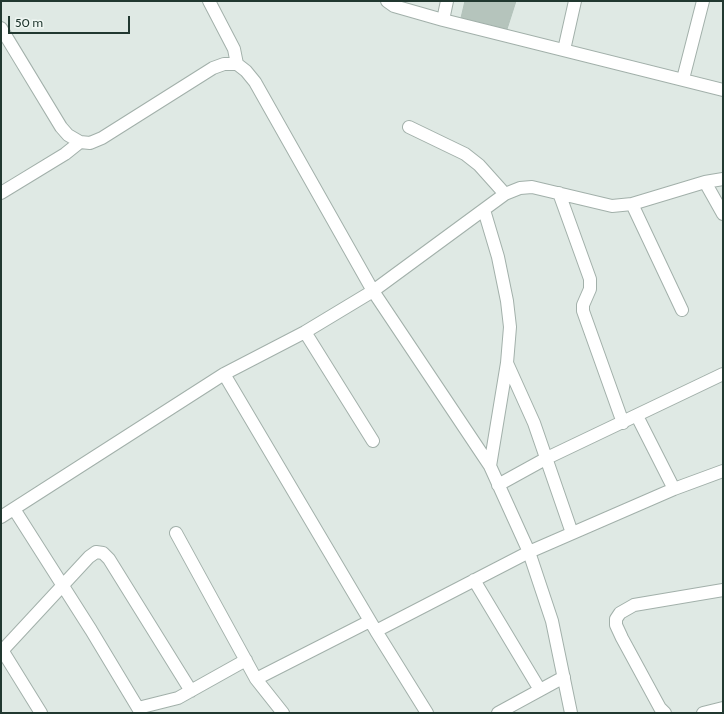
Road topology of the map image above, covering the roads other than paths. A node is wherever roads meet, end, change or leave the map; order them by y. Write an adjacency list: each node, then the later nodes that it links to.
1 (209, 1): 9 (street)
2 (386, 1): 6 (street)
3 (447, 1): 6 (street)
4 (575, 1): 8 (street)
5 (702, 1): 10 (street)
6 (443, 20): 8 (street)
7 (1, 28): 13 (street)
8 (564, 50): 10 (street)
9 (237, 64): 13 (street); 22 (street)
10 (683, 79): 11 (street)
11 (723, 90)
12 (409, 127): 18 (street)
13 (80, 142): 16 (street)
14 (723, 179): 15 (street)
15 (705, 182): 19 (street); 21 (street)
16 (1, 193)
17 (559, 193): 18 (street); 19 (street); 29 (street)
18 (505, 194): 20 (street)
19 (632, 204): 23 (street)
20 (484, 210): 22 (street); 25 (street)
21 (723, 214)
22 (373, 291): 24 (street); 32 (street)
23 (682, 310)
24 (305, 332): 26 (street); 30 (street)
25 (507, 363): 31 (street); 32 (street)
26 (224, 374): 36 (street); 44 (street)
27 (723, 374): 28 (street)
28 (637, 416): 29 (street); 35 (street)
29 (623, 423): 31 (street)
30 (373, 441)
31 (547, 458): 34 (street); 39 (street)
32 (490, 466): 34 (street)
33 (723, 471): 35 (street)
34 (498, 484): 40 (street)
35 (674, 489): 39 (street)
36 (14, 508): 37 (street); 42 (street)
37 (1, 517)
38 (176, 533): 46 (street)
39 (572, 533): 40 (street)
40 (529, 552): 41 (street); 47 (street)
41 (474, 580): 44 (street); 50 (street)
42 (63, 586): 45 (street); 49 (street); 52 (street)
43 (723, 590): 58 (street)
44 (373, 626): 48 (street); 55 (street)
45 (2, 651): 53 (street)
46 (246, 660): 48 (street); 49 (street)
47 (564, 677): 50 (street); 57 (street)
48 (256, 680): 54 (street)
49 (191, 690): 52 (street)
50 (540, 690): 56 (street)
51 (723, 708): 59 (street)
52 (139, 710)
53 (41, 713)
54 (283, 713)
55 (427, 713)
56 (498, 713)
57 (571, 713)
58 (665, 713)
59 (703, 713)

